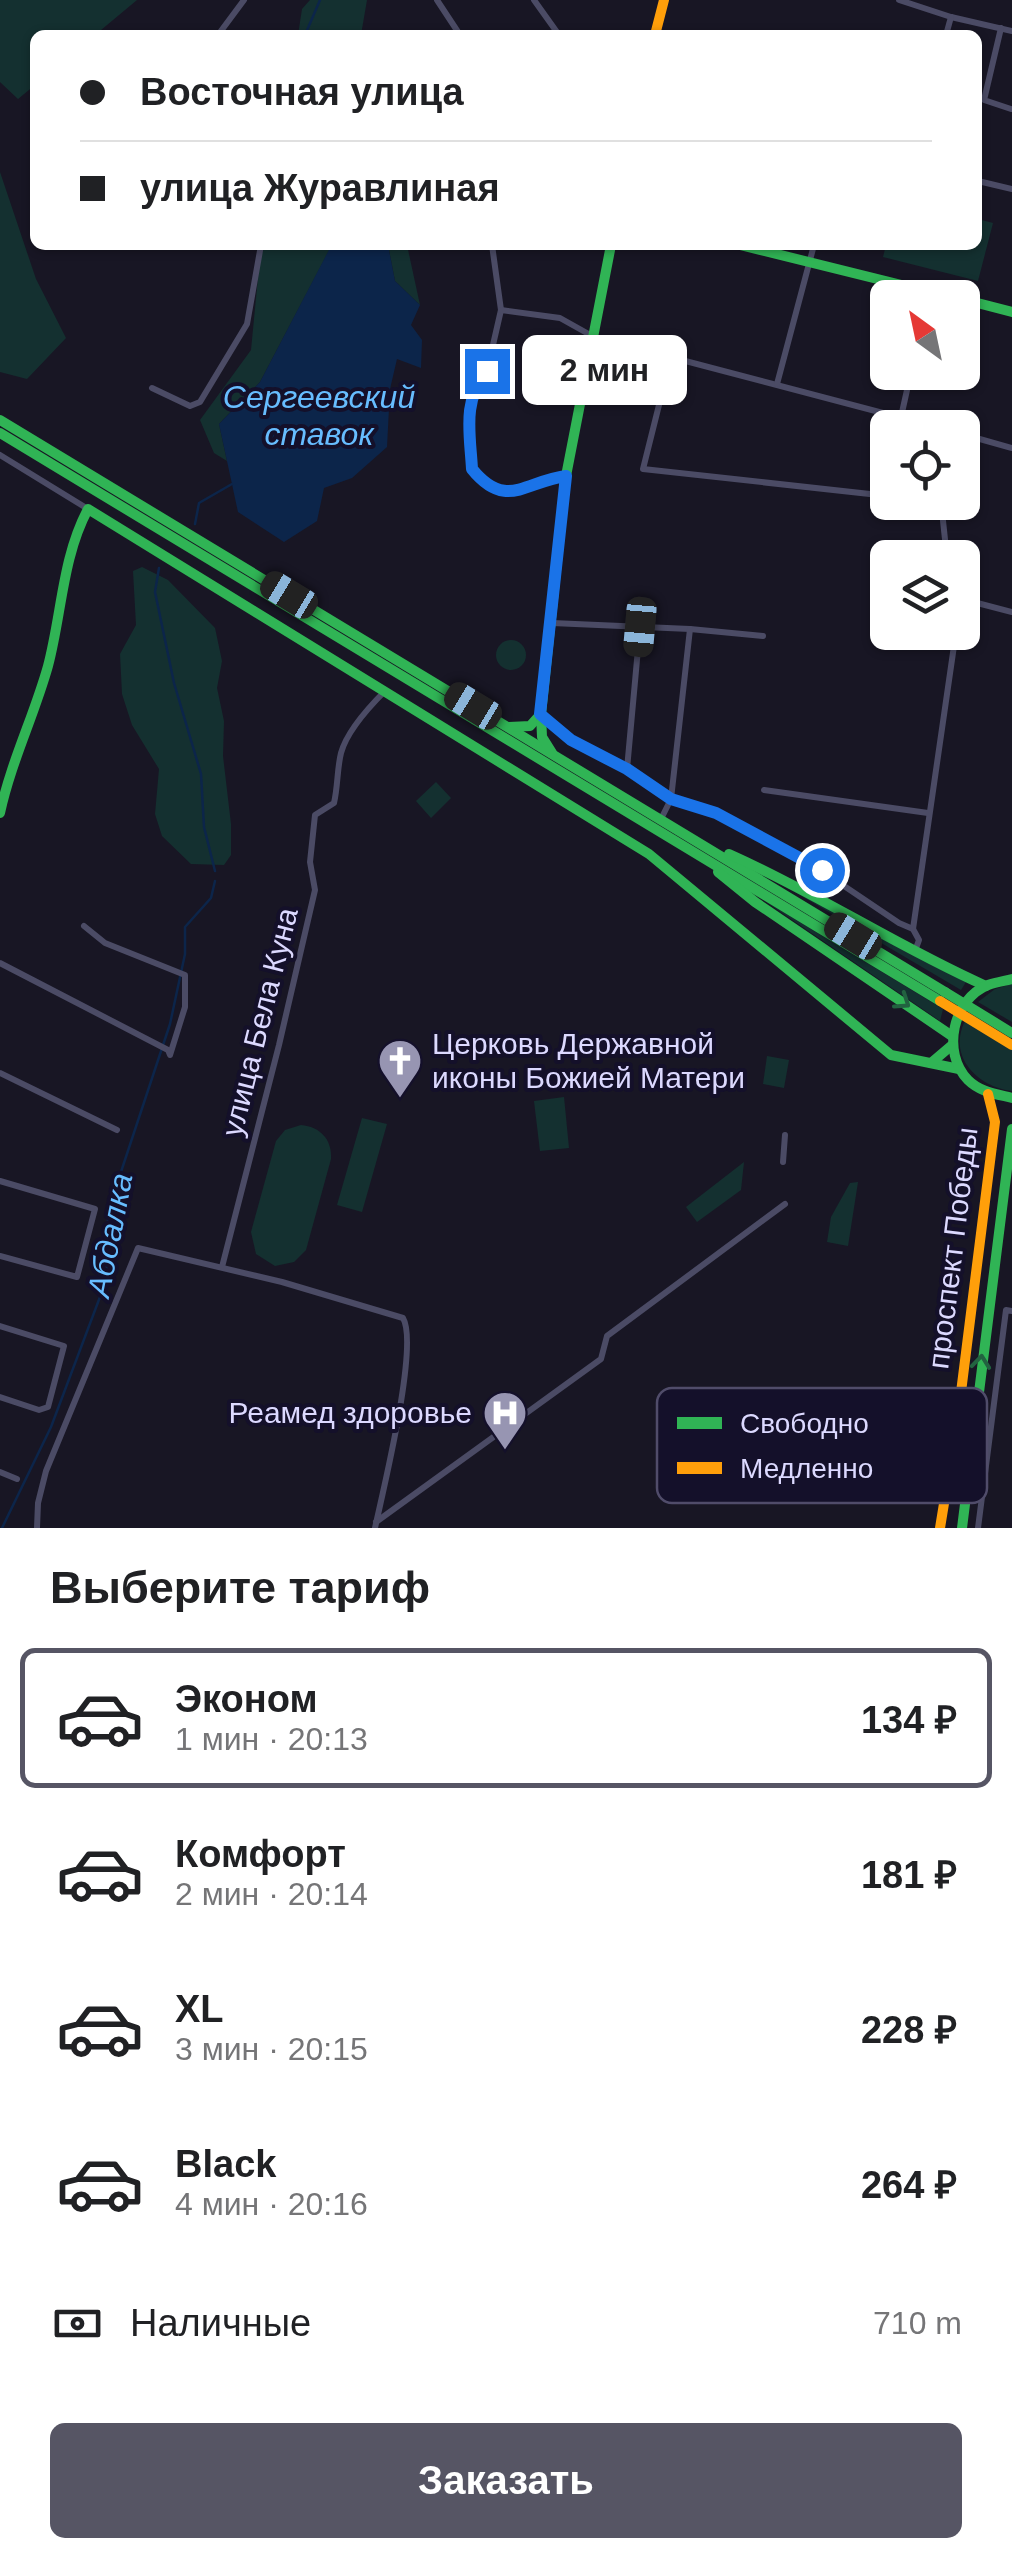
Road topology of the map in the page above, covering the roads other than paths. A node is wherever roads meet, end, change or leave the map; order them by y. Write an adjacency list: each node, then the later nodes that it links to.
1 (244, 0): 8 (street)
2 (437, 0): 9 (street)
3 (534, 0): 10 (street)
4 (664, 0): 11 (main road)
5 (899, 0): 6 (street)
6 (951, 17): 7 (street); 12 (street)
7 (1001, 28): 13 (street); 14 (street)
8 (222, 30)
9 (457, 30)
10 (555, 30)
11 (656, 30)
12 (947, 30)
13 (1012, 31)
14 (1012, 109)
15 (982, 181): 16 (street)
16 (1012, 190)
17 (260, 250): 30 (street)
18 (493, 250): 25 (street)
19 (610, 250): 27 (main road)
20 (760, 250): 22 (main road)
21 (813, 250): 22 (street)
22 (809, 262): 23 (main road); 29 (street)
23 (876, 280)
24 (980, 304): 26 (main road)
25 (501, 310): 27 (street); 37 (street)
26 (1012, 312)
27 (594, 336): 28 (street); 37 (main road)
28 (670, 357): 29 (street); 38 (street)
29 (777, 384): 31 (street)
30 (152, 388)
31 (875, 410)
32 (0, 420): 49 (main road)
33 (0, 433): 58 (main road)
34 (980, 439): 35 (street)
35 (1012, 448)
36 (0, 455): 39 (street)
37 (566, 476): 42 (main road)
38 (870, 494)
39 (88, 508): 47 (main road); 54 (main road)
40 (980, 604): 41 (street)
41 (1012, 612)
42 (552, 623): 43 (street); 48 (main road)
43 (640, 627): 44 (street); 51 (street)
44 (690, 629): 45 (street); 53 (street)
45 (763, 636)
46 (953, 650): 55 (street)
47 (384, 691): 69 (main road); 81 (street, улица Бела Куна)
48 (540, 714): 49 (main road); 50 (main road); 51 (street)
49 (507, 727): 50 (main road)
50 (555, 756): 56 (main road)
51 (627, 769): 53 (street)
52 (764, 790): 55 (street)
53 (671, 799): 56 (street); 60 (street)
54 (0, 808)
55 (928, 813): 60 (street)
56 (660, 820): 57 (main road)
57 (699, 842): 61 (main road); 65 (main road)
58 (682, 843): 65 (main road); 67 (main road, one-way to 67)
59 (84, 926): 62 (street)
60 (914, 928): 61 (street)
61 (914, 952): 64 (main road)
62 (0, 963)
63 (1008, 977): 64 (main road)
64 (986, 986): 67 (main road)
65 (942, 997): 66 (main road, bridge); 68 (main road, bridge)
66 (1012, 1033)
67 (951, 1041): 69 (main road); 70 (main road)
68 (1012, 1045)
69 (930, 1063): 70 (main road)
70 (959, 1069): 72 (main road)
71 (0, 1074): 75 (street)
72 (988, 1094): 73 (main road); 84 (main road, проспект Победы)
73 (1012, 1098)
74 (1012, 1129): 85 (main road, проспект Победы, one-way to 74)
75 (118, 1130)
76 (785, 1136): 77 (street)
77 (783, 1162)
78 (0, 1181): 80 (street)
79 (785, 1204): 93 (street)
80 (0, 1256)
81 (222, 1267): 93 (street); 94 (street)
82 (1009, 1311): 87 (street)
83 (0, 1326): 86 (street)
84 (962, 1388)
85 (980, 1388)
86 (0, 1397)
87 (987, 1459)
88 (0, 1472): 89 (street)
89 (18, 1478)
90 (944, 1503): 95 (main road, проспект Победы)
91 (965, 1503): 96 (main road, проспект Победы)
92 (981, 1503): 97 (street)
93 (376, 1525)
94 (37, 1528)
95 (940, 1528)
96 (962, 1528)
97 (978, 1528)

